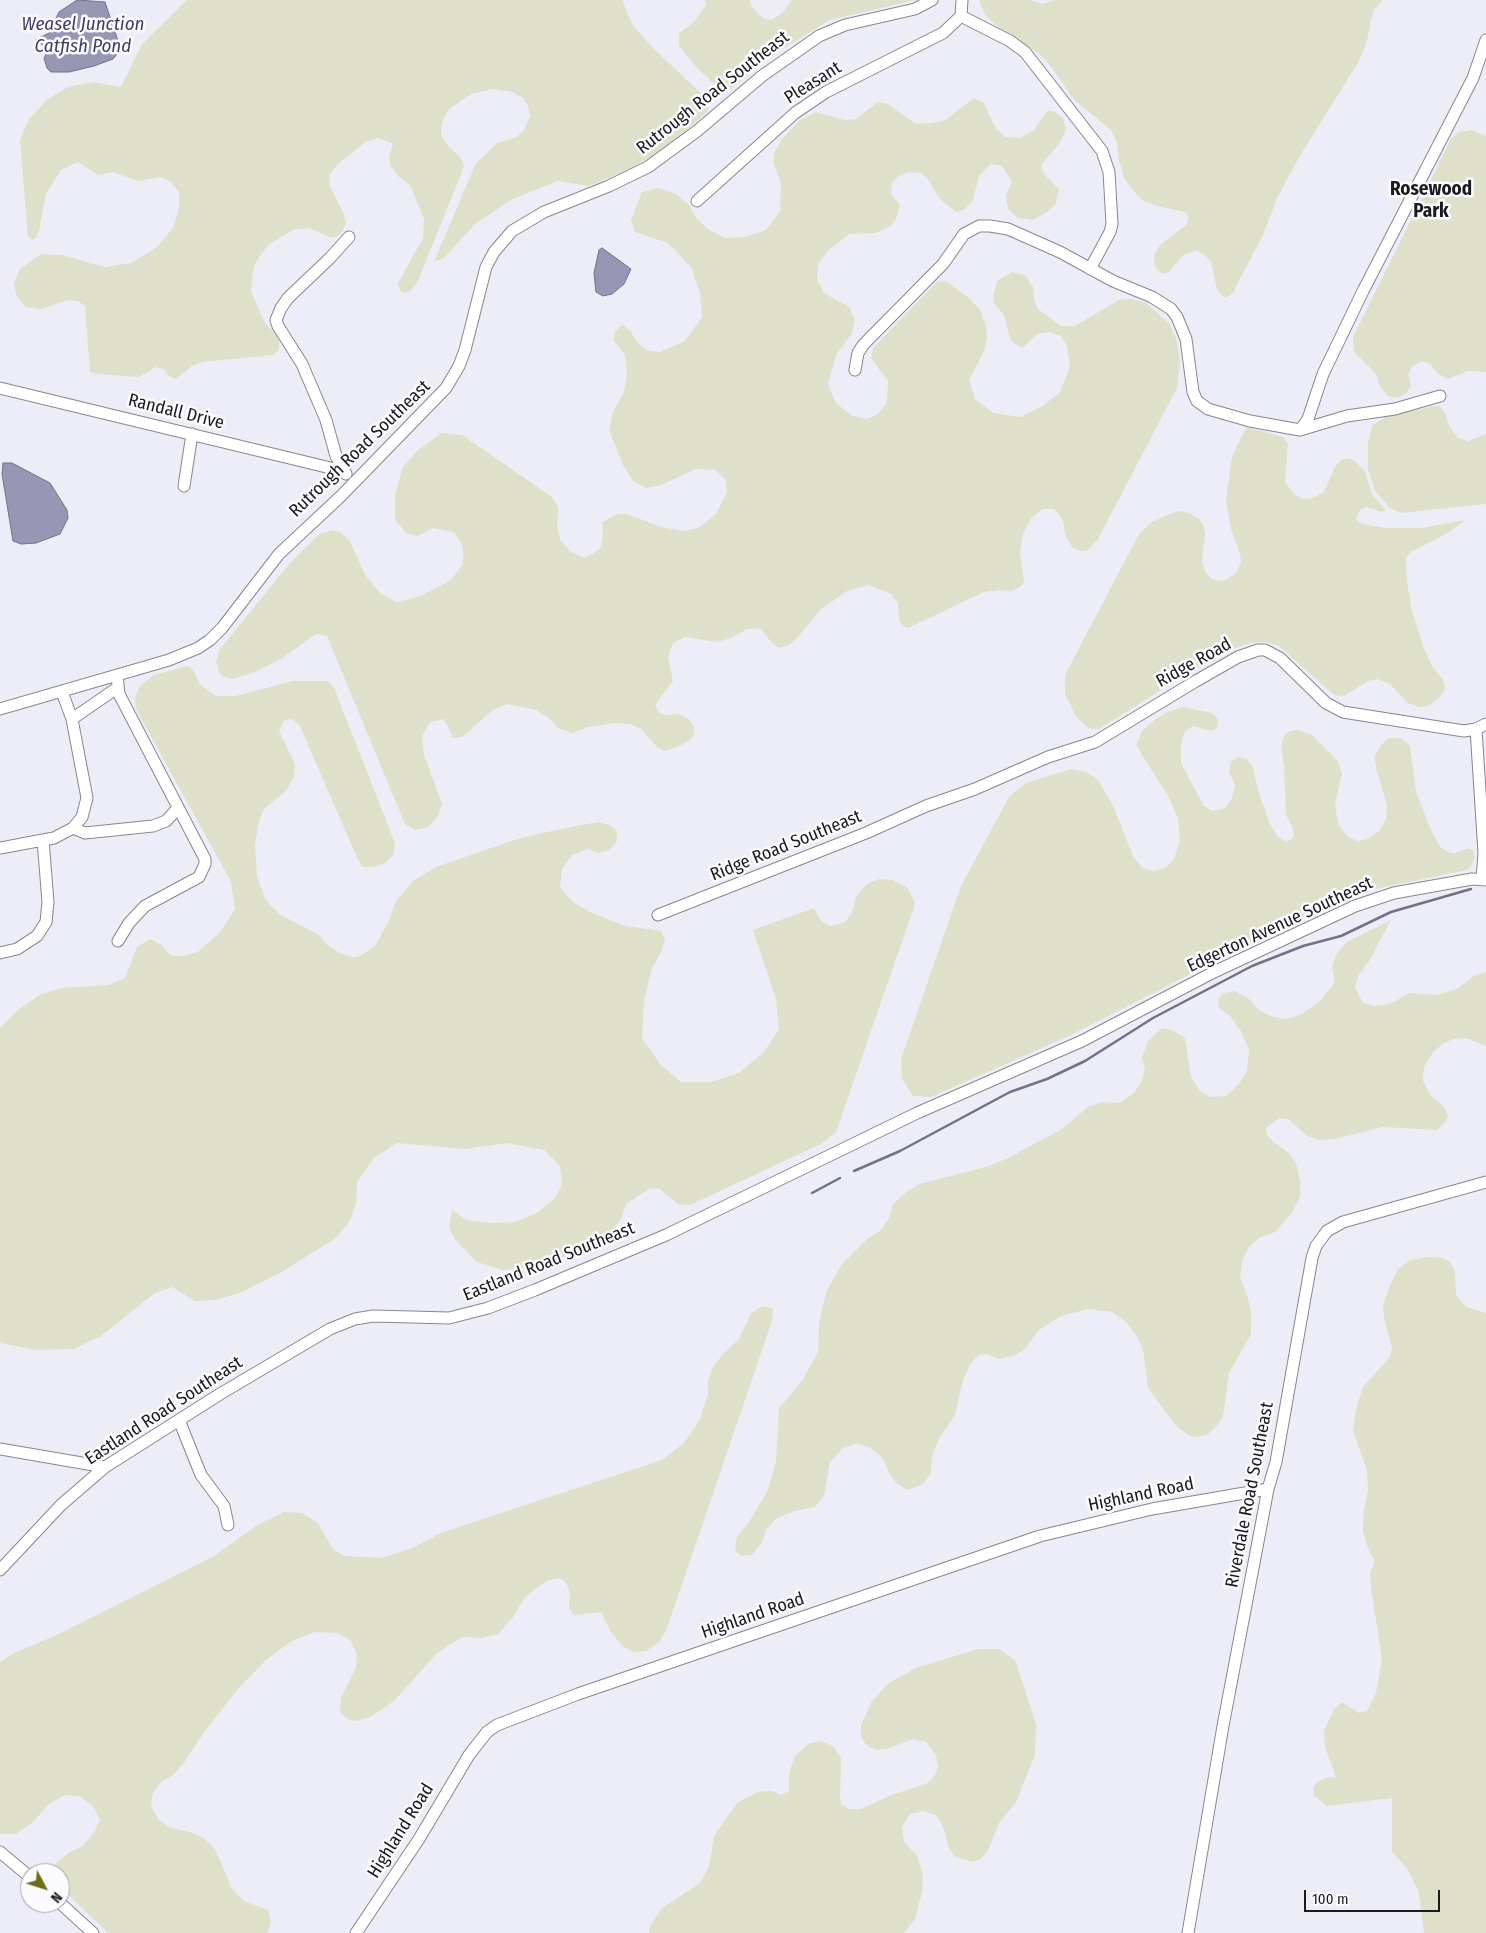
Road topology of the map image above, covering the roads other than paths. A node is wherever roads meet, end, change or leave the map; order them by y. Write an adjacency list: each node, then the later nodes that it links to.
1 (932, 0): 14 (street, Rutrough Road Southeast)
2 (962, 0): 3 (street)
3 (961, 16): 5 (street, Pleasant); 7 (street)
4 (1486, 40): 11 (street)
5 (697, 201)
6 (349, 237): 13 (street)
7 (1090, 269): 8 (street); 11 (street)
8 (855, 370)
9 (0, 388): 12 (street, Randall Drive)
10 (1440, 396): 11 (street)
11 (1300, 430)
12 (192, 434): 13 (street, Randall Drive); 15 (street)
13 (343, 471): 14 (street)
14 (354, 482): 16 (street, Rutrough Road Southeast)
15 (184, 486)
16 (117, 676): 17 (street); 18 (street, Rutrough Road Southeast)
17 (117, 688): 20 (street); 23 (street)
18 (62, 692): 19 (street, Rutrough Road Southeast); 20 (street)
19 (0, 708)
20 (72, 719): 24 (street)
21 (1481, 726): 22 (street, Ridge Road); 27 (street, Edgerton Avenue Southeast)
22 (926, 806): 28 (street, Ridge Road Southeast)
23 (178, 808): 24 (street); 29 (street)
24 (73, 828): 25 (street)
25 (42, 840): 26 (street); 30 (street)
26 (0, 848)
27 (1484, 880): 31 (street, Edgerton Avenue Southeast)
28 (658, 915)
29 (118, 941)
30 (0, 953)
31 (953, 1097): 33 (street, Eastland Road Southeast)
32 (1486, 1182): 36 (street, Riverdale Road Southeast)
33 (179, 1420): 35 (street, Eastland Road Southeast); 37 (street)
34 (0, 1449): 35 (street)
35 (105, 1467): 38 (street, Eastland Road Southeast)
36 (1268, 1489): 43 (street, Highland Road); 44 (street, Riverdale Road Southeast)
37 (228, 1525)
38 (0, 1570)
39 (0, 1852): 40 (street)
40 (20, 1869)
41 (70, 1912): 42 (street)
42 (93, 1933)
43 (356, 1933)
44 (1188, 1933)

